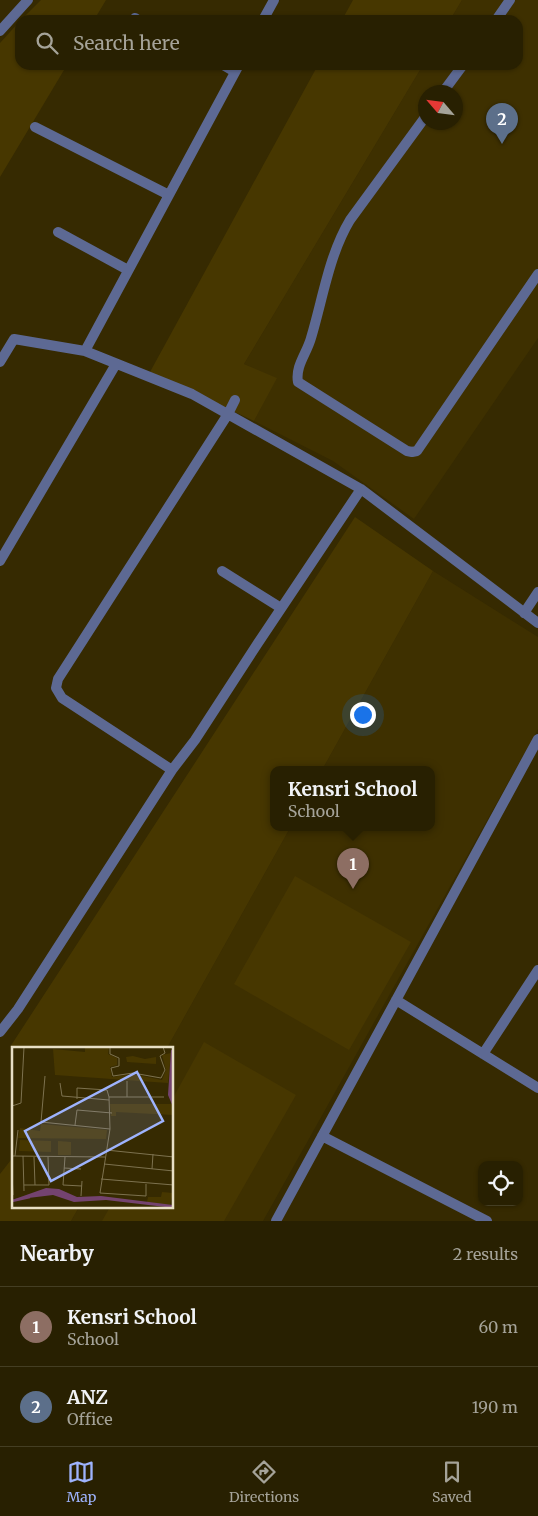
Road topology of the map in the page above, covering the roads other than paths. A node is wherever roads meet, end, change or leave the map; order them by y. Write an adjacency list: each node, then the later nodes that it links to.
1 (28, 0): 6 (street)
2 (274, 0): 4 (street)
3 (510, 0): 5 (street)
4 (266, 15)
5 (500, 15)
6 (0, 32)
7 (236, 70): 12 (street)
8 (459, 70): 9 (street)
9 (448, 85)
10 (35, 127): 12 (street)
11 (418, 127): 15 (street)
12 (169, 195): 14 (street)
13 (58, 232): 14 (street)
14 (128, 270): 16 (street)
15 (538, 274)
16 (85, 351): 17 (street); 18 (street)
17 (0, 362)
18 (116, 364): 20 (street); 22 (street)
19 (235, 400): 20 (street)
20 (228, 414): 21 (street); 29 (street)
21 (361, 489): 25 (street); 26 (street)
22 (0, 561)
23 (222, 571): 25 (street)
24 (538, 592): 26 (street)
25 (281, 608): 29 (street)
26 (524, 613): 27 (street)
27 (538, 624)
28 (538, 740): 31 (street)
29 (172, 770): 32 (street)
30 (538, 970): 33 (street)
31 (396, 1000): 33 (street); 35 (street)
32 (0, 1032)
33 (483, 1054): 34 (street)
34 (538, 1088)
35 (322, 1136): 36 (street); 37 (street)
36 (276, 1221)
37 (487, 1221)

